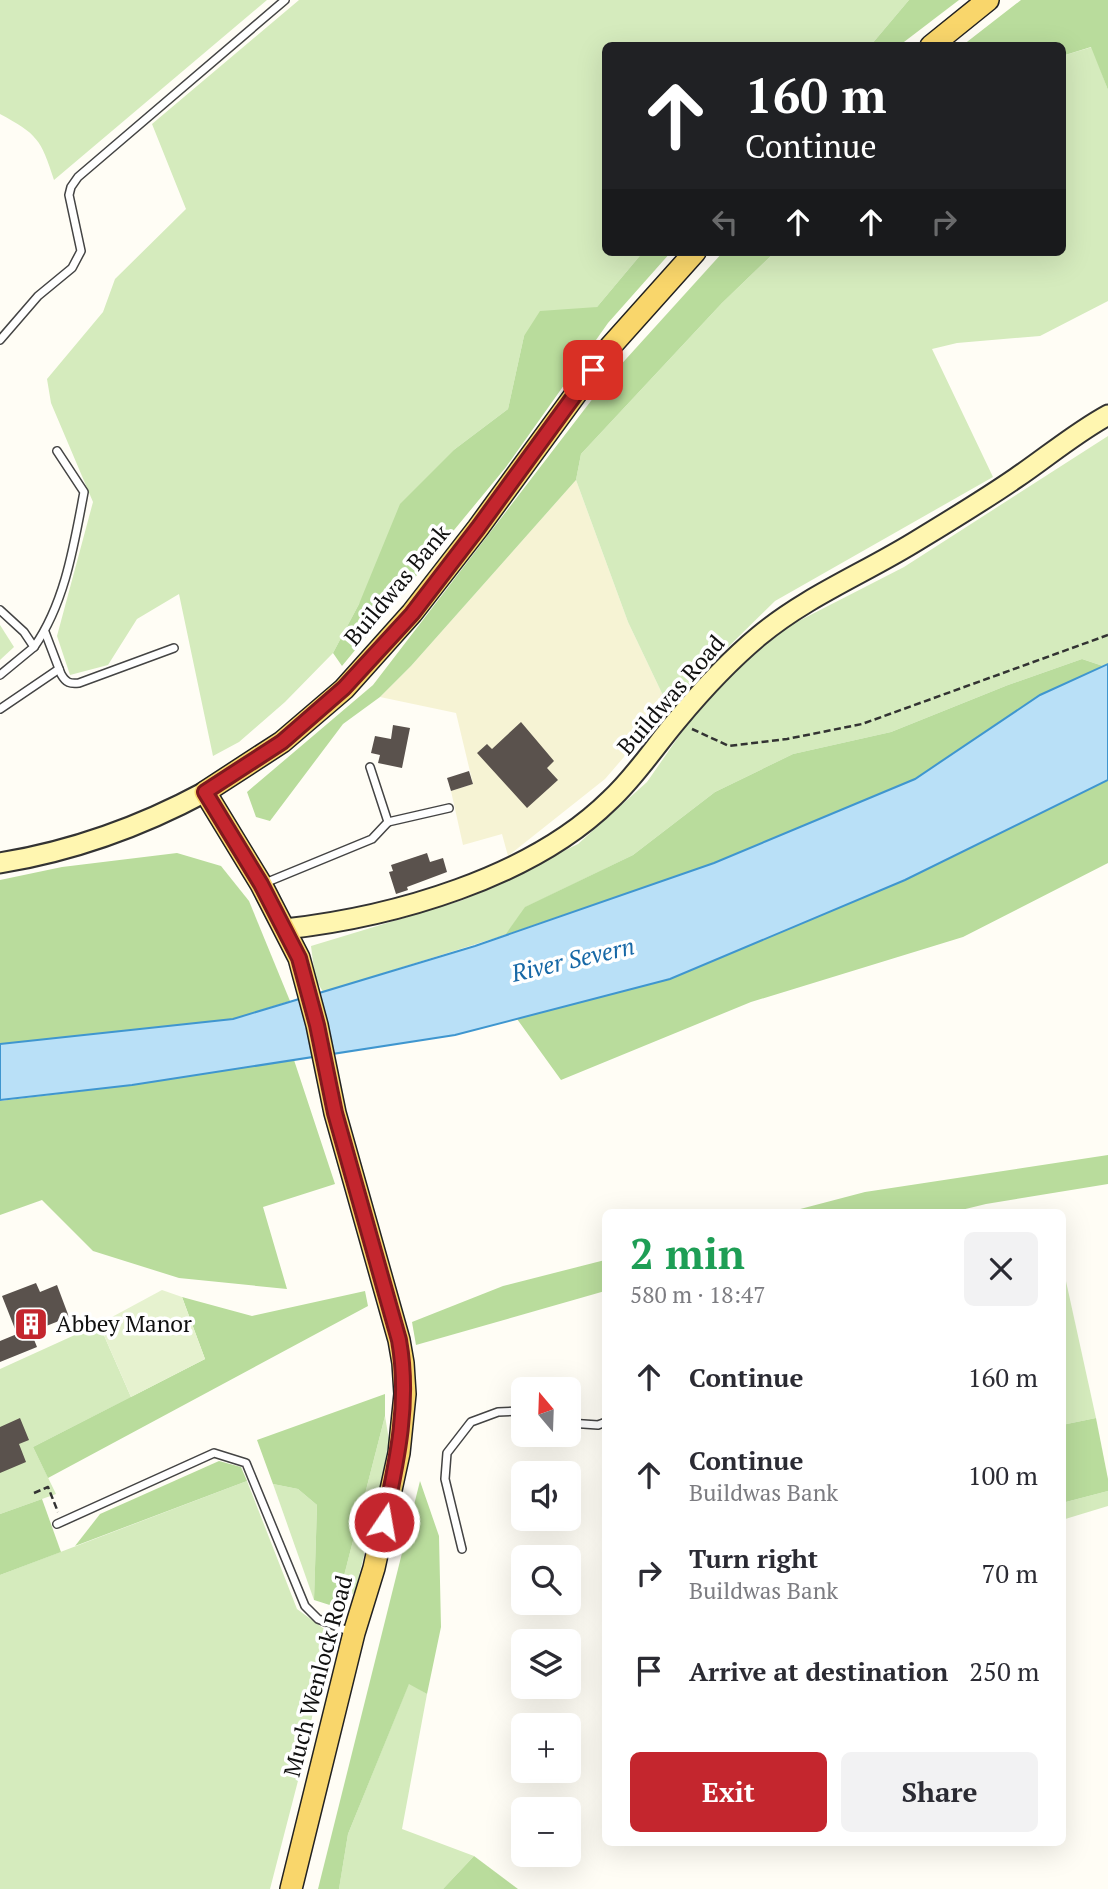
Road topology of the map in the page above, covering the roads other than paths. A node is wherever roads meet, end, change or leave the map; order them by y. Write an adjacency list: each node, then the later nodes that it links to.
1 (285, 0): 5 (lane)
2 (988, 0): 3 (main road)
3 (936, 42)
4 (691, 256): 16 (main road, Buildwas Bank)
5 (0, 340)
6 (1108, 415): 21 (street, Buildwas Road)
7 (57, 451): 9 (lane)
8 (0, 610): 10 (lane)
9 (45, 632): 10 (lane); 12 (lane)
10 (34, 647): 13 (lane)
11 (174, 648): 12 (lane)
12 (59, 669): 14 (lane)
13 (0, 676)
14 (0, 709)
15 (370, 767): 18 (lane)
16 (205, 792): 19 (street); 20 (main road)
17 (449, 808): 18 (lane)
18 (388, 822): 20 (lane)
19 (0, 863)
20 (261, 884): 21 (main road)
21 (285, 929): 27 (main road, Much Wenlock Road)
22 (511, 1411): 26 (lane)
23 (581, 1424): 24 (lane)
24 (602, 1424)
25 (57, 1524): 27 (lane)
26 (462, 1549)
27 (354, 1633): 28 (main road, Much Wenlock Road)
28 (291, 1889)

